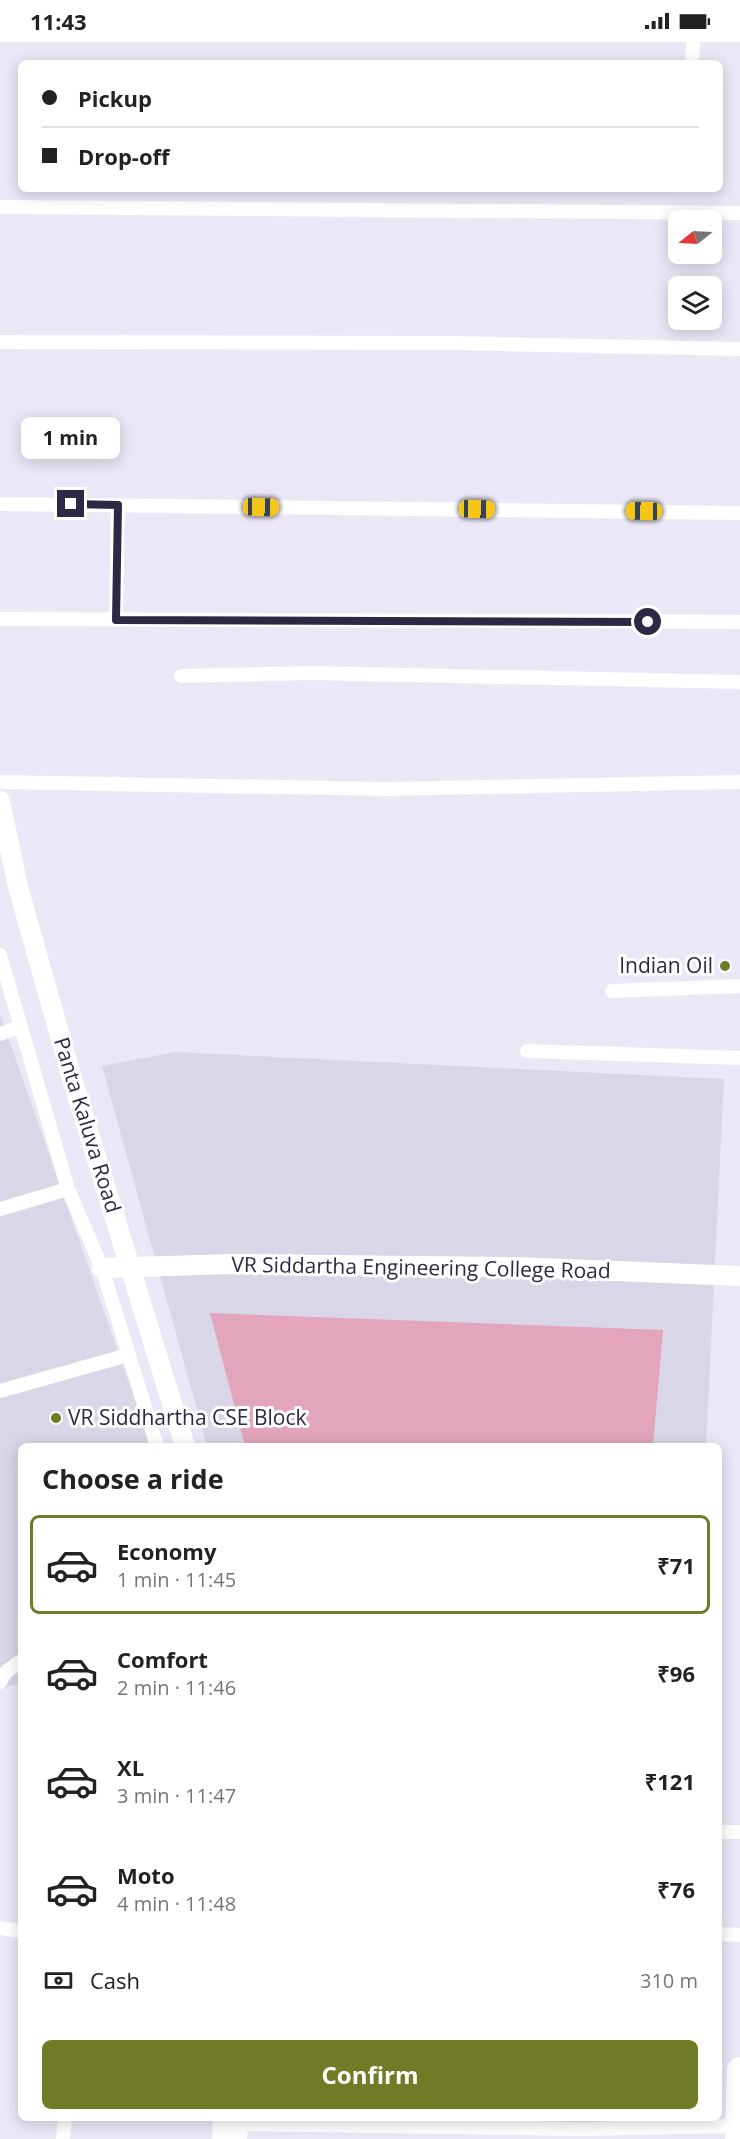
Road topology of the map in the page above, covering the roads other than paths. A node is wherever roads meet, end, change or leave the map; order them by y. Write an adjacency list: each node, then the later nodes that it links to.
1 (693, 42): 2 (street)
2 (692, 60)
3 (0, 207): 4 (street)
4 (740, 213)
5 (0, 342): 6 (street)
6 (740, 349)
7 (0, 504): 8 (street)
8 (118, 505): 9 (street); 11 (street)
9 (740, 513)
10 (0, 619): 11 (street)
11 (116, 620): 12 (street)
12 (740, 622)
13 (181, 676): 14 (street)
14 (740, 682)
15 (0, 782): 16 (street)
16 (740, 782)
17 (0, 801): 31 (street, Panta Kaluva Road)
18 (0, 955): 21 (street)
19 (740, 986): 20 (street)
20 (612, 991)
21 (20, 1027): 22 (street); 25 (street)
22 (0, 1034)
23 (527, 1051): 24 (street)
24 (740, 1058)
25 (68, 1190): 26 (street); 27 (street)
26 (0, 1209)
27 (102, 1268): 28 (street, VR Siddartha Engineering College Road); 29 (street)
28 (740, 1276)
29 (128, 1355): 30 (street); 32 (street)
30 (0, 1391)
31 (184, 1442)
32 (156, 1443)
33 (18, 1663): 34 (street)
34 (0, 1682)
35 (722, 1832): 36 (street)
36 (740, 1832)
37 (0, 1928): 38 (street)
38 (18, 1930)
39 (722, 1934): 40 (street)
40 (740, 1935)
41 (740, 2070): 44 (highway)
42 (65, 2121): 46 (street)
43 (234, 2125): 45 (street); 47 (street)
44 (738, 2132): 45 (street)
45 (486, 2133)
46 (63, 2139)
47 (222, 2139)

